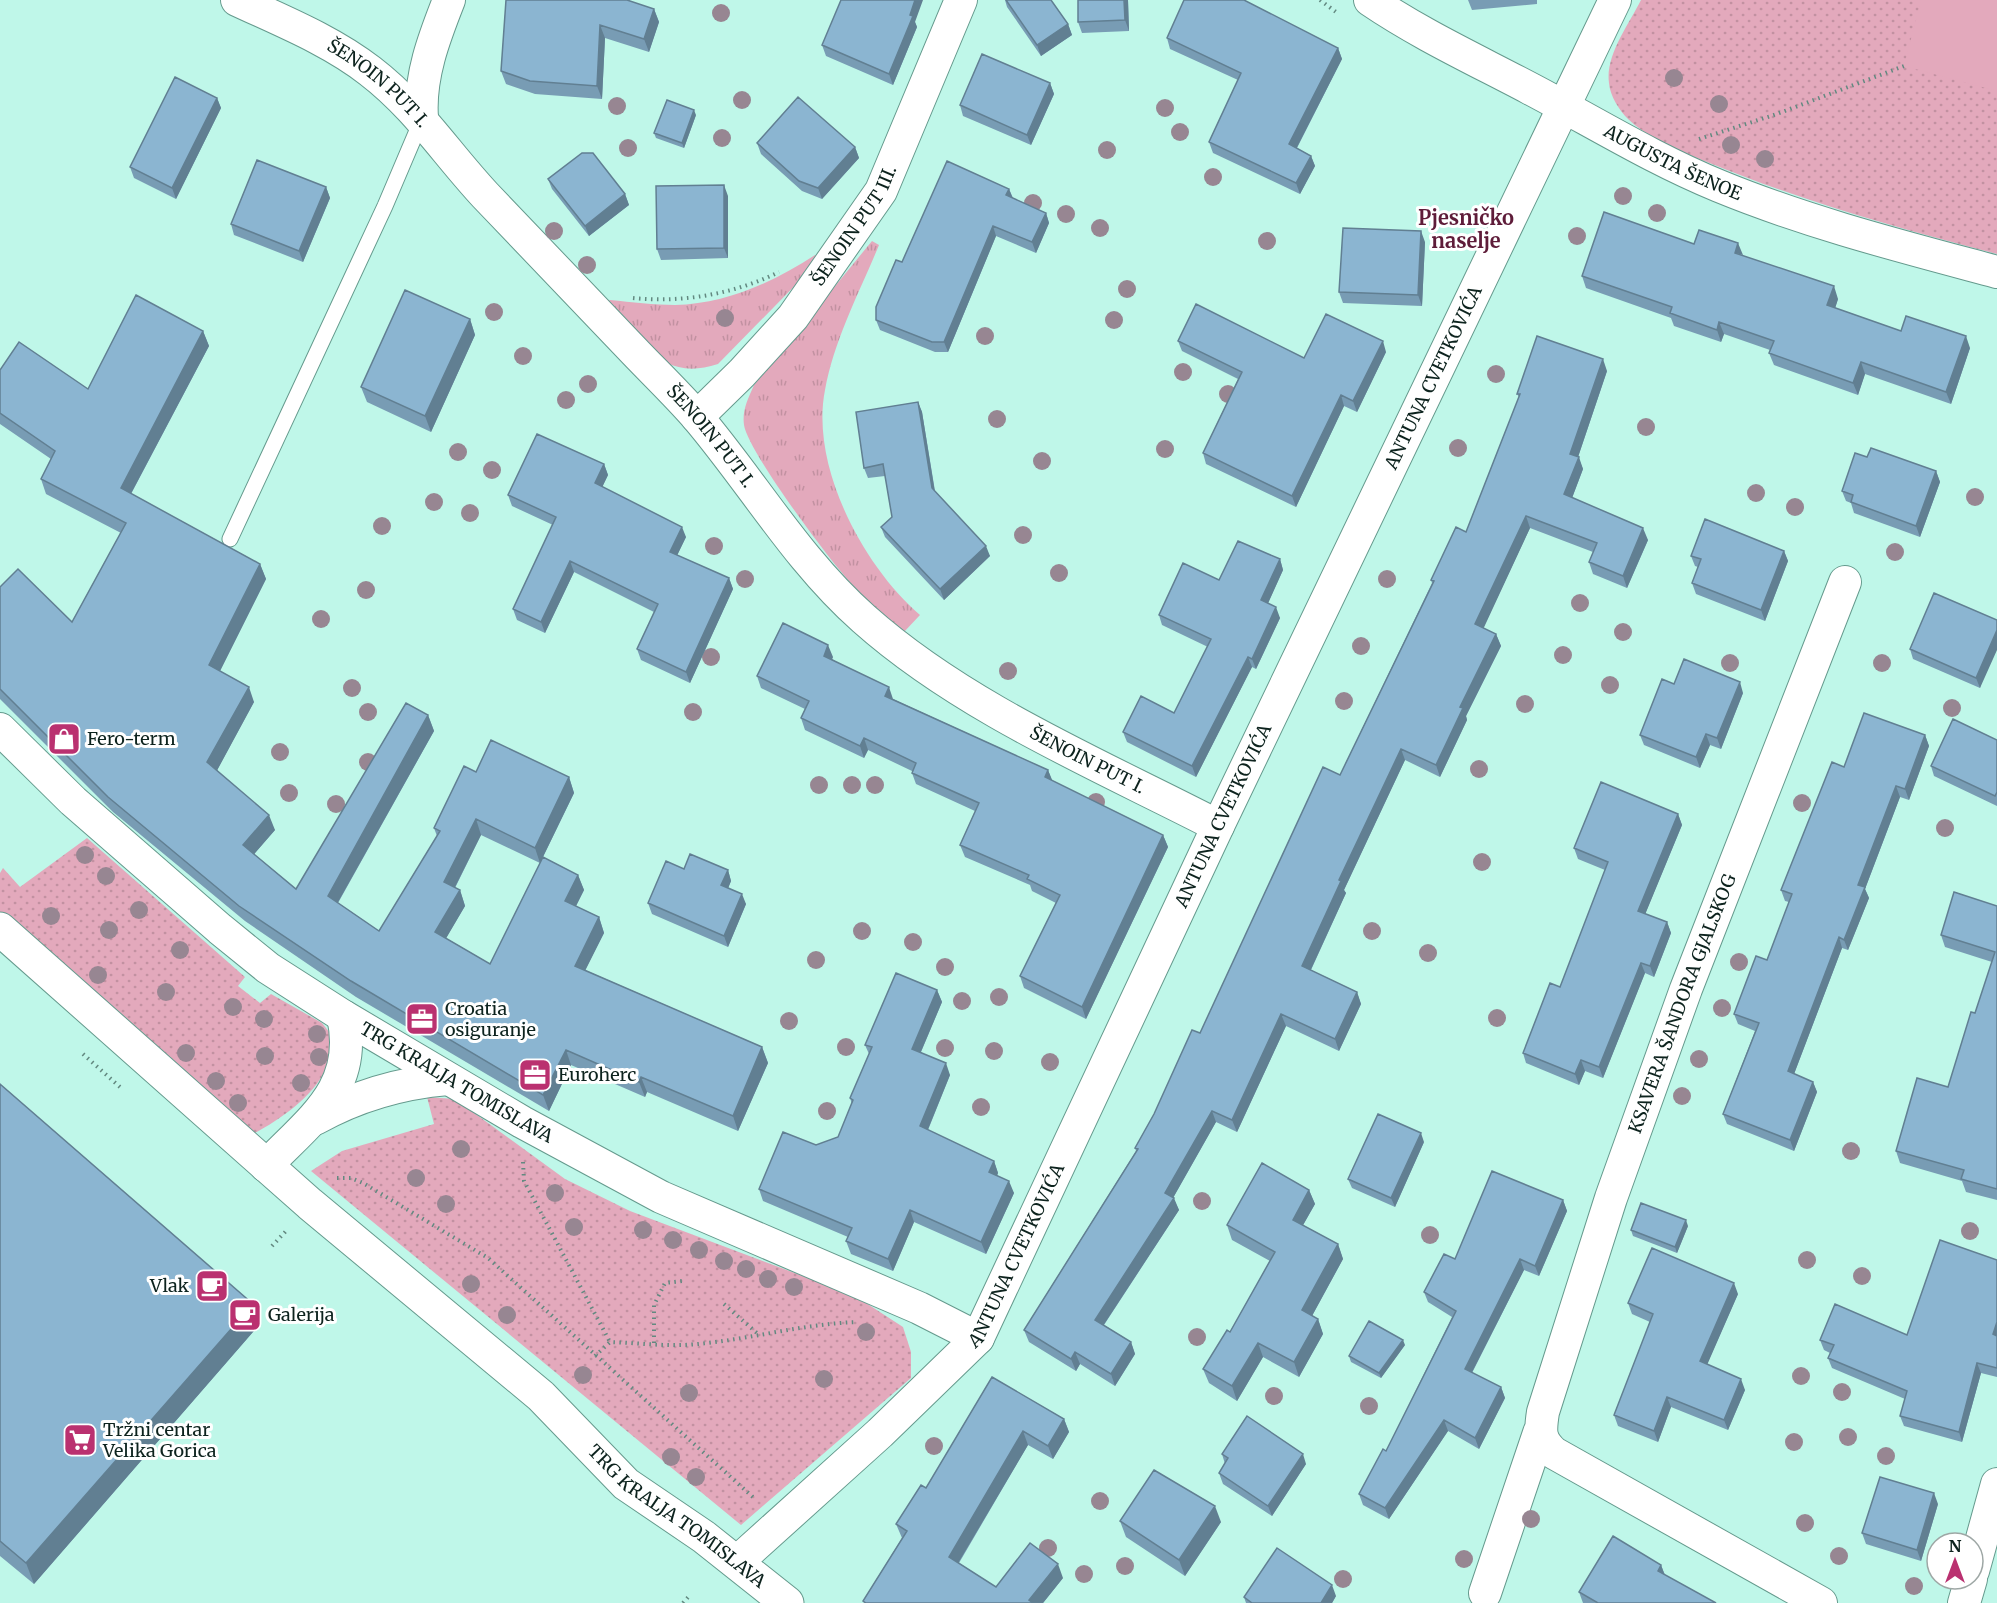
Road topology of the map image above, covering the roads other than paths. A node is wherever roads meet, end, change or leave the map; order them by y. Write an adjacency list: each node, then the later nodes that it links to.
1 (237, 0): 7 (street, ŠENOIN PUT I.)
2 (449, 0): 7 (street)
3 (962, 0): 9 (street, ŠENOIN PUT III.)
4 (1370, 0): 6 (street, AUGUSTA ŠENOE)
5 (1615, 0): 6 (street, ANTUNA CVETKOVIĆA)
6 (1564, 106): 8 (street, AUGUSTA ŠENOE); 13 (street, ANTUNA CVETKOVIĆA)
7 (422, 118): 9 (street, ŠENOIN PUT I.); 10 (lane)
8 (1997, 272)
9 (697, 417): 13 (street, ŠENOIN PUT I.)
10 (230, 539)
11 (1845, 582): 20 (street, KSAVERA ŠANDORA GJALSKOG)
12 (0, 729): 15 (street, TRG KRALJA TOMISLAVA)
13 (1218, 826): 19 (street, ANTUNA CVETKOVIĆA)
14 (0, 929): 18 (main road, TRG KRALJA TOMISLAVA)
15 (343, 1016): 16 (street, TRG KRALJA TOMISLAVA); 17 (street)
16 (448, 1079): 17 (street); 19 (street, TRG KRALJA TOMISLAVA)
17 (311, 1121): 18 (street)
18 (266, 1166): 23 (main road, TRG KRALJA TOMISLAVA)
19 (978, 1338): 23 (street, ANTUNA CVETKOVIĆA)
20 (1539, 1433): 24 (street, KSAVERA ŠANDORA GJALSKOG); 26 (street)
21 (1997, 1484): 22 (street)
22 (1984, 1531)
23 (737, 1562): 25 (main road, TRG KRALJA TOMISLAVA)
24 (1485, 1593)
25 (788, 1603)
26 (1821, 1603)

